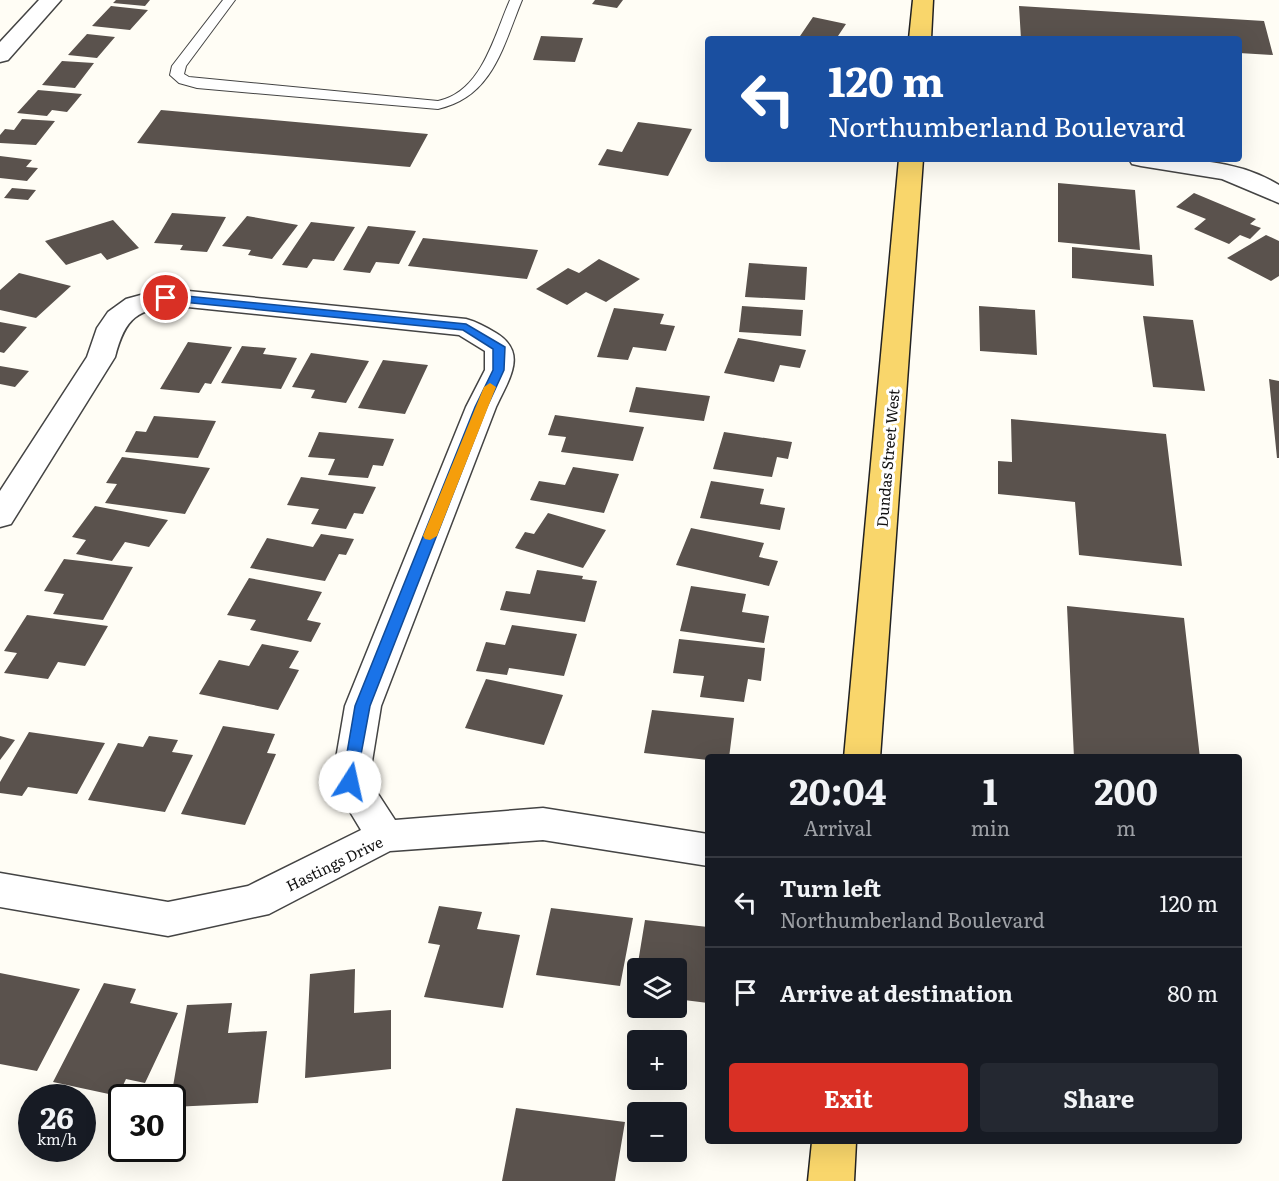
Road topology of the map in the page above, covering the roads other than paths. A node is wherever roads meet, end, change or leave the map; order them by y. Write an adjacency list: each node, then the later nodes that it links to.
1 (51, 0): 6 (street)
2 (229, 0): 3 (lane)
3 (516, 0)
4 (923, 0): 5 (main road)
5 (920, 36)
6 (0, 55)
7 (911, 162): 11 (main road, Dundas Street West)
8 (1159, 162): 9 (street)
9 (1279, 196)
10 (0, 516): 12 (street)
11 (862, 754)
12 (385, 836): 13 (street, Hastings Drive); 14 (street, Hastings Drive)
13 (705, 850)
14 (0, 890)
15 (834, 1144): 16 (main road)
16 (831, 1181)

